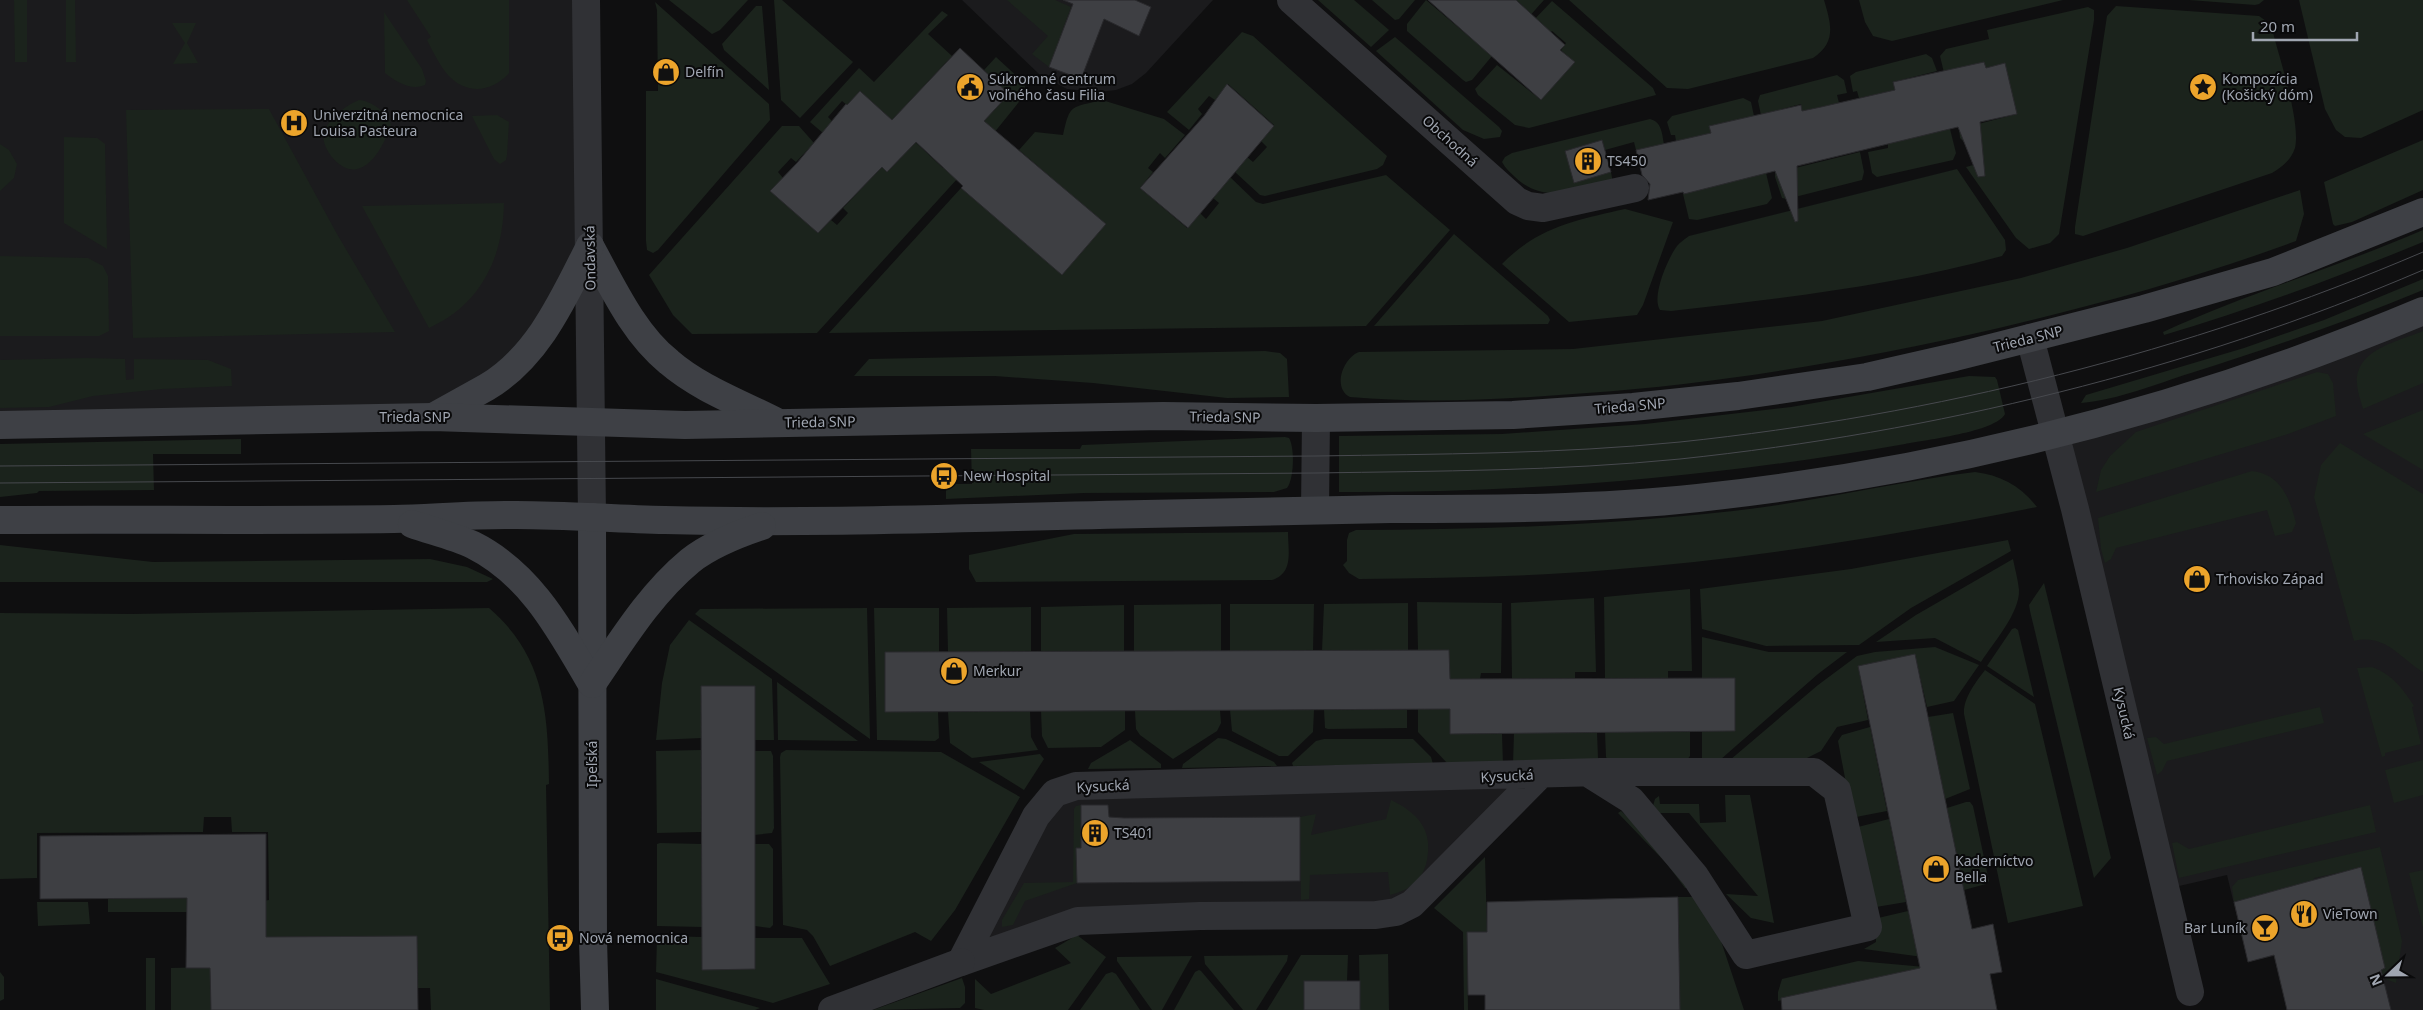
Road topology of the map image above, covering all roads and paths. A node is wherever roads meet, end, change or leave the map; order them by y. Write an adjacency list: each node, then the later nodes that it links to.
1 (586, 0): 5 (street, Ondavská)
2 (1291, 0): 3 (street, Obchodná)
3 (1636, 188)
4 (2423, 212): 7 (street, Trieda SNP)
5 (590, 246): 8 (street); 10 (street, Ondavská); 11 (street)
6 (2423, 311): 13 (street)
7 (2030, 338): 9 (street, Trieda SNP); 13 (street, Kysucká)
8 (433, 417): 10 (street, Trieda SNP); 12 (street, Trieda SNP)
9 (1316, 418): 11 (street, Trieda SNP); 14 (street)
10 (591, 421): 11 (street, Trieda SNP); 15 (street, Ondavská)
11 (779, 423)
12 (0, 425)
13 (2055, 436): 14 (street); 23 (street, Kysucká)
14 (1315, 510): 18 (street)
15 (592, 517): 16 (street); 18 (street); 19 (street, Ipeľská)
16 (399, 519): 17 (street); 19 (street)
17 (0, 520)
18 (780, 521): 19 (street)
19 (592, 684): 24 (street, Ipeľská)
20 (1588, 773): 20 (street); 21 (street)
21 (1541, 774): 22 (street, Kysucká); 22 (street, Kysucká)
22 (961, 962): 25 (street, Kysucká)
23 (2190, 992)
24 (595, 1010)
25 (832, 1010)

